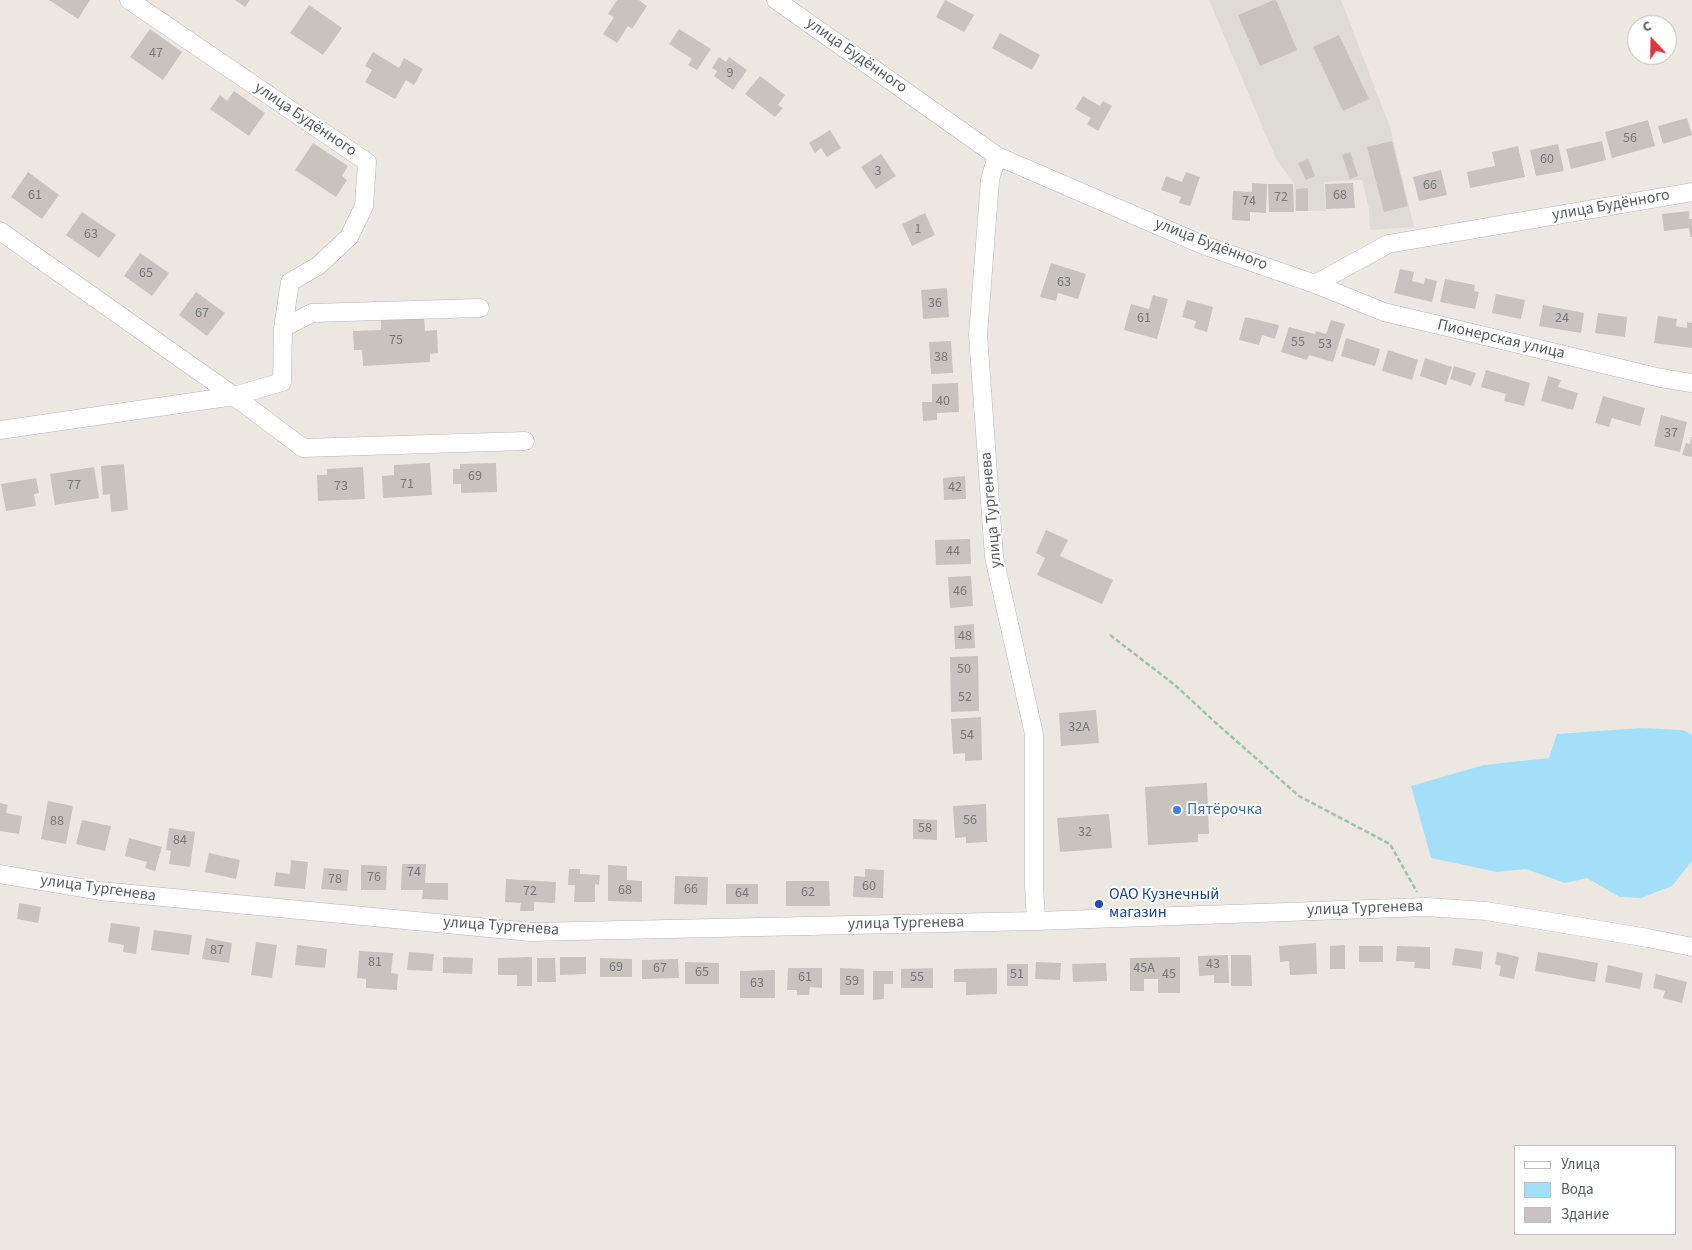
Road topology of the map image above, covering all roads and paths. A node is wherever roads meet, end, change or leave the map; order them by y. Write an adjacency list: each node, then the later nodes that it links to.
1 (129, 0): 8 (street, улица Будённого)
2 (776, 0): 3 (street, улица Будённого)
3 (998, 156): 6 (street, улица Будённого); 16 (street, улица Тургенева)
4 (1692, 192): 6 (street, улица Будённого)
5 (0, 232): 10 (street)
6 (1315, 284): 9 (street, Пионерская улица)
7 (480, 308): 8 (street)
8 (283, 328): 10 (street, улица Будённого)
9 (1692, 383)
10 (234, 396): 11 (street, улица Будённого); 12 (street)
11 (0, 430)
12 (525, 441)
13 (1110, 635): 15 (path)
14 (0, 874): 16 (street, улица Тургенева)
15 (1426, 907): 16 (street, улица Тургенева); 17 (street, улица Тургенева)
16 (1036, 921)
17 (1692, 947)

